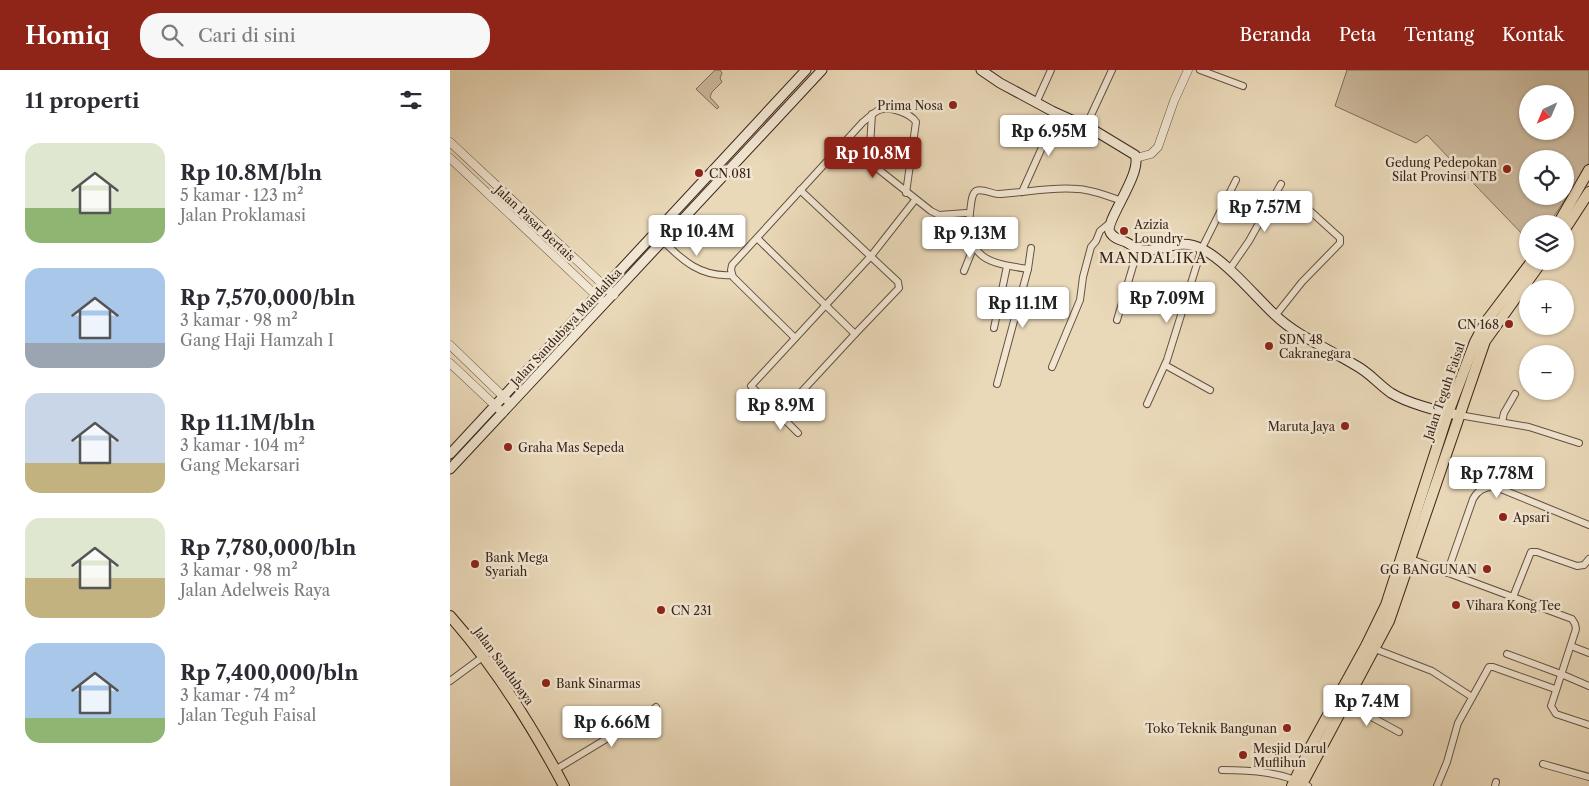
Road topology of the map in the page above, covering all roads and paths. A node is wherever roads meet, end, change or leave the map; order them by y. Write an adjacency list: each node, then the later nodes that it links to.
1 (807, 70): 7 (main road); 13 (main road)
2 (981, 70): 9 (main road)
3 (1051, 70): 9 (street)
4 (1112, 70): 12 (street)
5 (1188, 70): 18 (street)
6 (1200, 70): 8 (street)
7 (819, 73): 16 (main road, Jalan Sandubaya Mandalika)
8 (1243, 86)
9 (1036, 103): 11 (main road)
10 (872, 114): 15 (street); 19 (street); 24 (street)
11 (1056, 114): 12 (main road); 25 (street)
12 (1086, 126): 18 (main road)
13 (740, 141): 16 (main road); 48 (main road)
14 (450, 142): 48 (street)
15 (844, 142): 19 (street); 23 (street)
16 (747, 148): 35 (main road, Jalan Sandubaya Mandalika)
17 (450, 158): 50 (street, Jalan Pasar Bertais)
18 (1136, 158): 28 (main road)
19 (869, 162): 24 (street)
20 (1589, 170): 31 (highway)
21 (1236, 180): 38 (street)
22 (1281, 184): 43 (street)
23 (800, 190): 34 (street); 40 (street)
24 (906, 192): 27 (street)
25 (1022, 192): 28 (street); 36 (street)
26 (1589, 192): 32 (highway)
27 (915, 200): 30 (street); 40 (street)
28 (1122, 201): 33 (main road)
29 (1308, 209): 53 (street)
30 (966, 213)
31 (1563, 215)
32 (1574, 215)
33 (1111, 222): 39 (main road); 61 (street)
34 (758, 239): 47 (street); 52 (street)
35 (663, 241): 47 (street); 49 (main road, Jalan Sandubaya Mandalika)
36 (974, 246): 41 (street); 46 (street)
37 (1031, 248): 42 (street)
38 (1202, 248): 39 (main road); 43 (main road); 60 (street)
39 (1138, 249): 54 (street)
40 (871, 256): 52 (street); 56 (street)
41 (1007, 266): 42 (street); 55 (street)
42 (1028, 269): 62 (street)
43 (1230, 270): 53 (main road)
44 (1525, 270): 70 (highway, Jalan Teguh Faisal)
45 (1536, 270): 72 (highway, Jalan Teguh Faisal)
46 (964, 271)
47 (731, 275): 57 (street)
48 (605, 287): 49 (street); 50 (main road)
49 (614, 295): 51 (main road, Jalan Sandubaya Mandalika)
50 (597, 296): 51 (street, Jalan Pasar Bertais); 65 (main road)
51 (605, 304): 66 (main road, Jalan Sandubaya Mandalika)
52 (826, 305): 56 (street); 57 (street)
53 (1275, 316): 70 (main road)
54 (1117, 320)
55 (994, 328)
56 (856, 334): 71 (street)
57 (795, 338): 71 (street)
58 (450, 345): 65 (street)
59 (450, 363): 68 (street)
60 (1165, 365): 63 (street); 67 (street)
61 (1052, 367)
62 (997, 384)
63 (1210, 390)
64 (1515, 394): 73 (street)
65 (504, 397): 66 (street); 68 (main road)
66 (511, 404): 69 (main road, Jalan Sandubaya Mandalika)
67 (1147, 404)
68 (495, 406): 69 (street); 76 (main road)
69 (503, 413): 77 (main road, Jalan Sandubaya Mandalika)
70 (1448, 413): 72 (main road); 78 (highway, Jalan Teguh Faisal)
71 (780, 415): 74 (street)
72 (1459, 415): 73 (street); 78 (highway, Jalan Teguh Faisal)
73 (1502, 422): 75 (street)
74 (798, 433)
75 (1579, 443)
76 (450, 454)
77 (450, 469)
78 (1431, 485): 80 (highway, Jalan Teguh Faisal)
79 (1589, 525): 82 (street)
80 (1406, 558): 82 (street); 86 (highway, Jalan Teguh Faisal); 103 (highway, Jalan Teguh Faisal)
81 (1589, 559): 83 (street)
82 (1447, 573): 83 (street)
83 (1513, 597): 85 (street)
84 (450, 616): 89 (highway, Jalan Sandubaya)
85 (1571, 646): 87 (street); 90 (street)
86 (1376, 649): 94 (street); 95 (highway, Jalan Teguh Faisal)
87 (1589, 653)
88 (1507, 654): 90 (street)
89 (484, 656): 91 (street); 100 (highway, Jalan Sandubaya)
90 (1561, 674): 92 (street); 93 (street)
91 (450, 681)
92 (1589, 686)
93 (1555, 690): 94 (street); 97 (street)
94 (1472, 697): 105 (street)
95 (1346, 703): 98 (street); 103 (highway, Jalan Teguh Faisal)
96 (656, 707): 100 (street)
97 (1589, 725)
98 (1399, 732)
99 (1543, 764): 102 (street)
100 (555, 770): 104 (highway, Jalan Sandubaya)
101 (1222, 770): 103 (street)
102 (1589, 777)
103 (1299, 784)
104 (564, 786)
105 (1437, 786)

